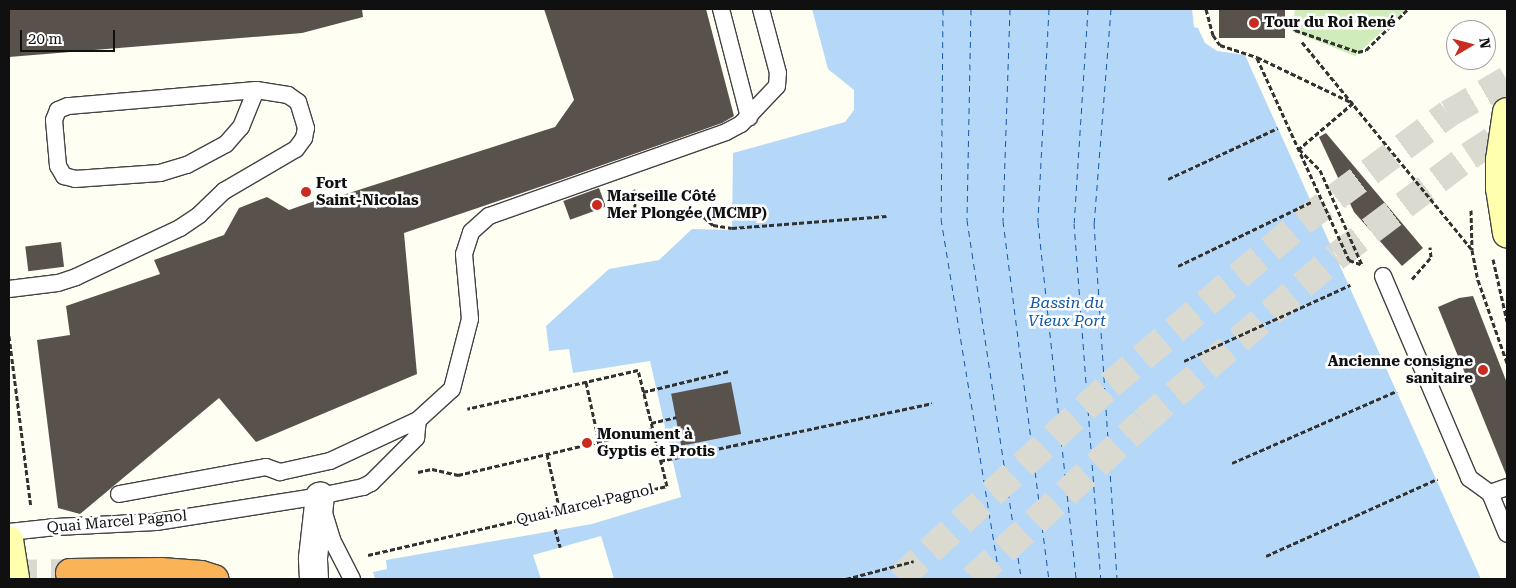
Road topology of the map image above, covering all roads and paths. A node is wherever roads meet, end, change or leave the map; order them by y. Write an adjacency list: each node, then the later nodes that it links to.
1 (721, 9): 11 (lane)
2 (761, 9): 11 (lane, Quai Marcel Pagnol)
3 (1206, 9): 7 (path)
4 (1408, 9): 5 (path)
5 (1292, 22)
6 (1302, 42): 9 (path)
7 (1256, 57): 9 (path); 13 (path)
8 (256, 90): 8 (lane); 27 (lane)
9 (1353, 103): 13 (path); 21 (path)
10 (1507, 112): 19 (street)
11 (749, 117): 39 (lane, Quai Marcel Pagnol)
12 (1278, 128): 14 (path)
13 (1299, 149): 23 (path); 23 (path)
14 (1168, 179)
15 (634, 191): 18 (path)
16 (1312, 202): 24 (path)
17 (1471, 207): 21 (path)
18 (887, 216)
19 (1506, 228): 28 (path)
20 (1430, 247): 22 (path)
21 (1472, 250): 31 (path)
22 (1431, 257)
23 (1362, 265): 25 (path)
24 (1178, 266)
25 (1383, 276): 49 (lane)
26 (1350, 285): 30 (path)
27 (9, 289)
28 (1507, 321)
29 (9, 336): 53 (path)
30 (1184, 361)
31 (1507, 364)
32 (729, 371): 35 (path)
33 (586, 382): 35 (path, Quai Marcel Pagnol); 37 (path, Quai Marcel Pagnol); 42 (path)
34 (1397, 391): 45 (path)
35 (643, 392): 40 (path, Quai Marcel Pagnol)
36 (932, 403): 44 (path)
37 (465, 410)
38 (676, 416): 40 (path)
39 (418, 420): 50 (lane, Quai Marcel Pagnol); 51 (lane, Quai Marcel Pagnol)
40 (651, 423): 41 (path, Quai Marcel Pagnol)
41 (652, 429): 42 (path); 44 (path, Quai Marcel Pagnol)
42 (599, 442): 43 (path)
43 (547, 454): 46 (path); 52 (path)
44 (660, 461): 52 (path, Quai Marcel Pagnol)
45 (1232, 463)
46 (415, 473)
47 (1437, 479): 59 (path)
48 (1507, 487): 49 (lane)
49 (1490, 493): 56 (lane)
50 (119, 494)
51 (320, 496): 53 (lane, Quai Marcel Pagnol); 61 (lane); 62 (street)
52 (560, 511): 61 (path, Quai Marcel Pagnol)
53 (34, 529): 55 (lane, Quai Marcel Pagnol)
54 (555, 529): 58 (path)
55 (9, 532)
56 (1507, 534)
57 (9, 540): 64 (street)
58 (560, 547)
59 (1266, 556)
60 (914, 560): 67 (path)
61 (343, 561): 66 (lane)
62 (311, 572)
63 (70, 573): 65 (highway)
64 (15, 579)
65 (214, 579)
66 (352, 579)
67 (846, 579)

